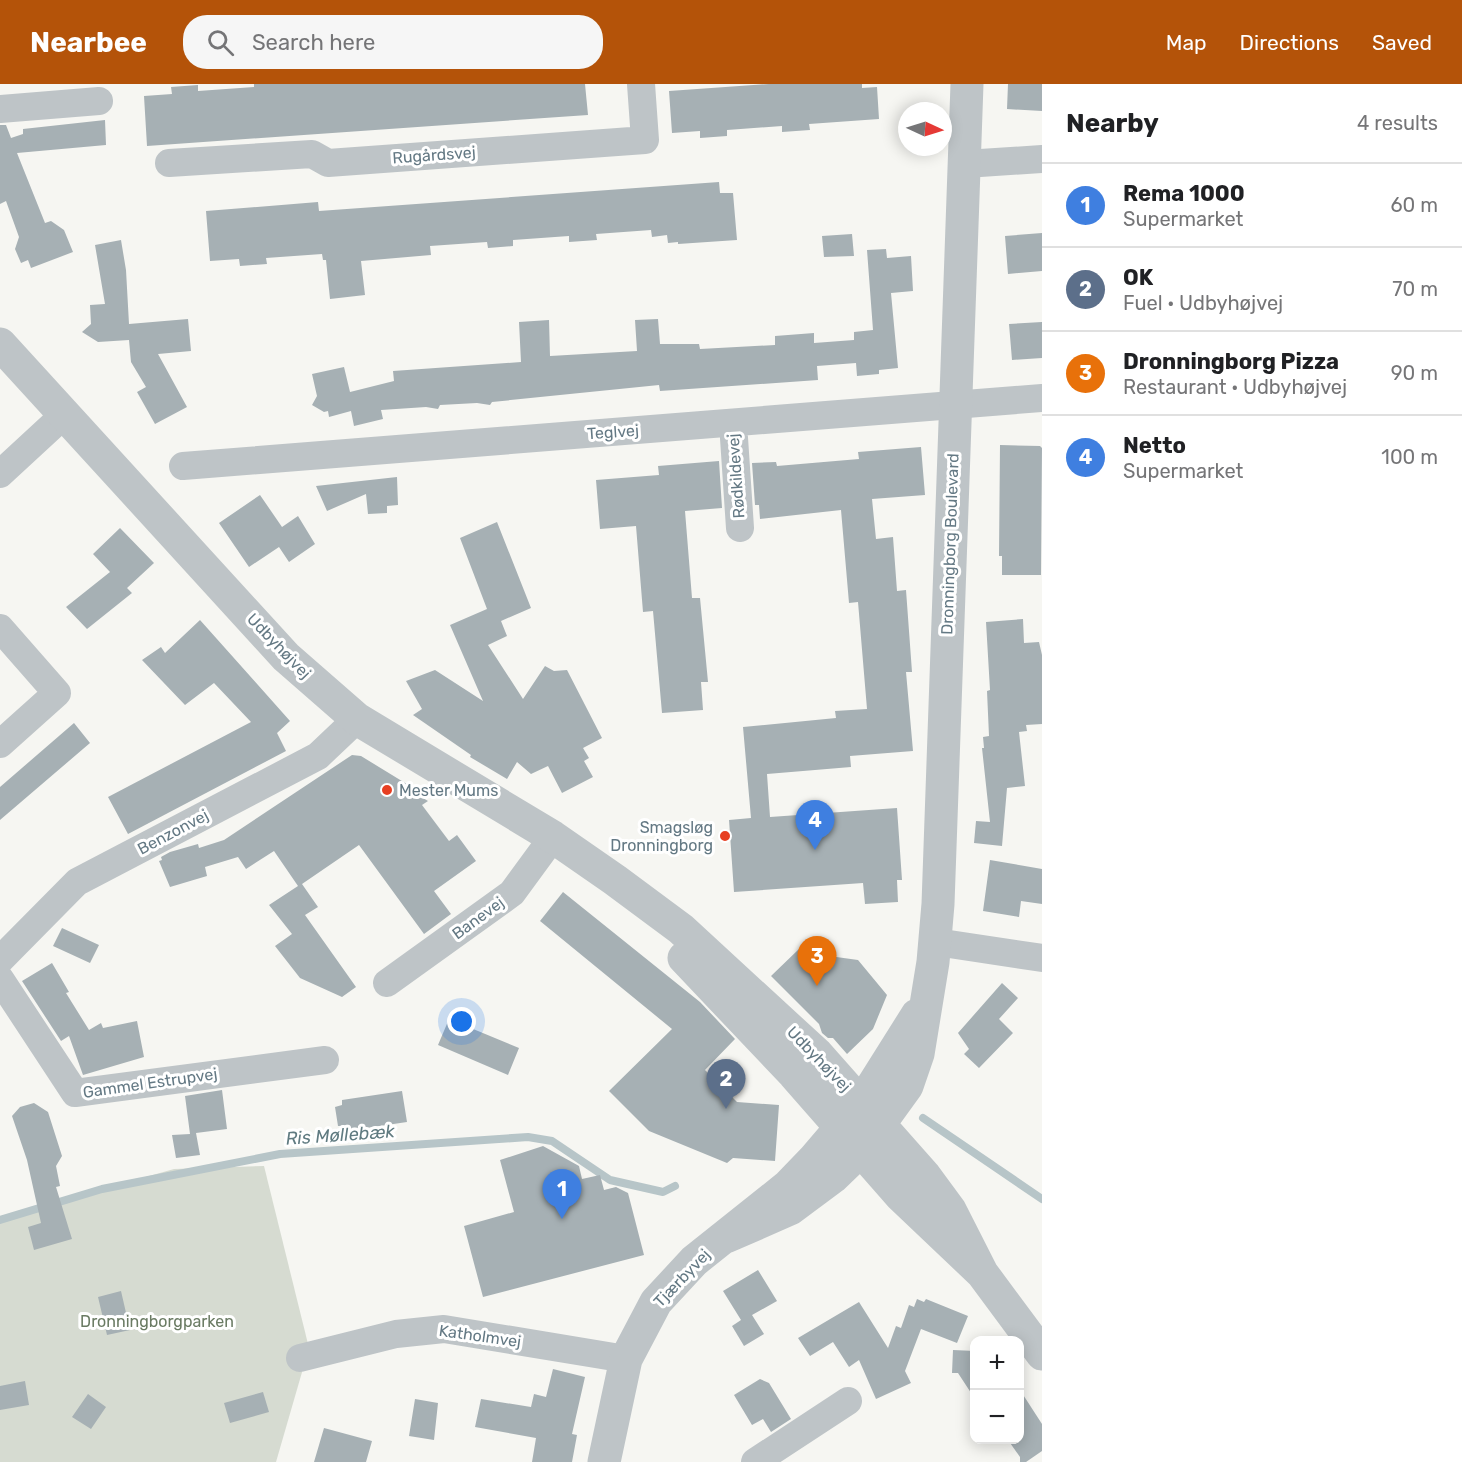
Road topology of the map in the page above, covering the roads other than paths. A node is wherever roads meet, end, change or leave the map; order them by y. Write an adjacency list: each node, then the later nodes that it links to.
1 (641, 84): 6 (street, Rugårdsvej)
2 (967, 84): 7 (street, Dronningborg Boulevard)
3 (99, 101): 4 (street)
4 (0, 109)
5 (1042, 159): 7 (street)
6 (169, 163)
7 (965, 164): 10 (street, Dronningborg Boulevard)
8 (0, 344): 11 (street, Udbyhøjvej)
9 (1042, 398): 10 (street, Teglvej)
10 (955, 404): 12 (street, Teglvej); 21 (street, Dronningborg Boulevard)
11 (65, 414): 14 (street); 17 (street, Udbyhøjvej)
12 (733, 423): 13 (street, Teglvej); 15 (street, Rødkildevej)
13 (183, 466)
14 (0, 474)
15 (740, 528)
16 (0, 628): 18 (street)
17 (357, 719): 19 (street, Udbyhøjvej); 23 (street, Benzonvej)
18 (0, 744)
19 (553, 837): 20 (street, Udbyhøjvej); 25 (street, Banevej)
20 (615, 880): 27 (street, Udbyhøjvej); 28 (street, Udbyhøjvej)
21 (936, 942): 22 (street); 27 (street, Dronningborg Boulevard)
22 (1042, 958)
23 (0, 960)
24 (0, 980): 26 (street, Gammel Estrupvej)
25 (387, 983)
26 (325, 1060)
27 (871, 1115): 28 (street, Tjærbyvej); 29 (street, Udbyhøjvej)
28 (851, 1140): 29 (street, Udbyhøjvej); 32 (street, Tjærbyvej)
29 (982, 1274): 30 (street, Udbyhøjvej)
30 (1042, 1354)
31 (300, 1358): 32 (street, Katholmvej)
32 (626, 1359): 34 (street, Tjærbyvej)
33 (848, 1401): 35 (street)
34 (604, 1462)
35 (755, 1462)

